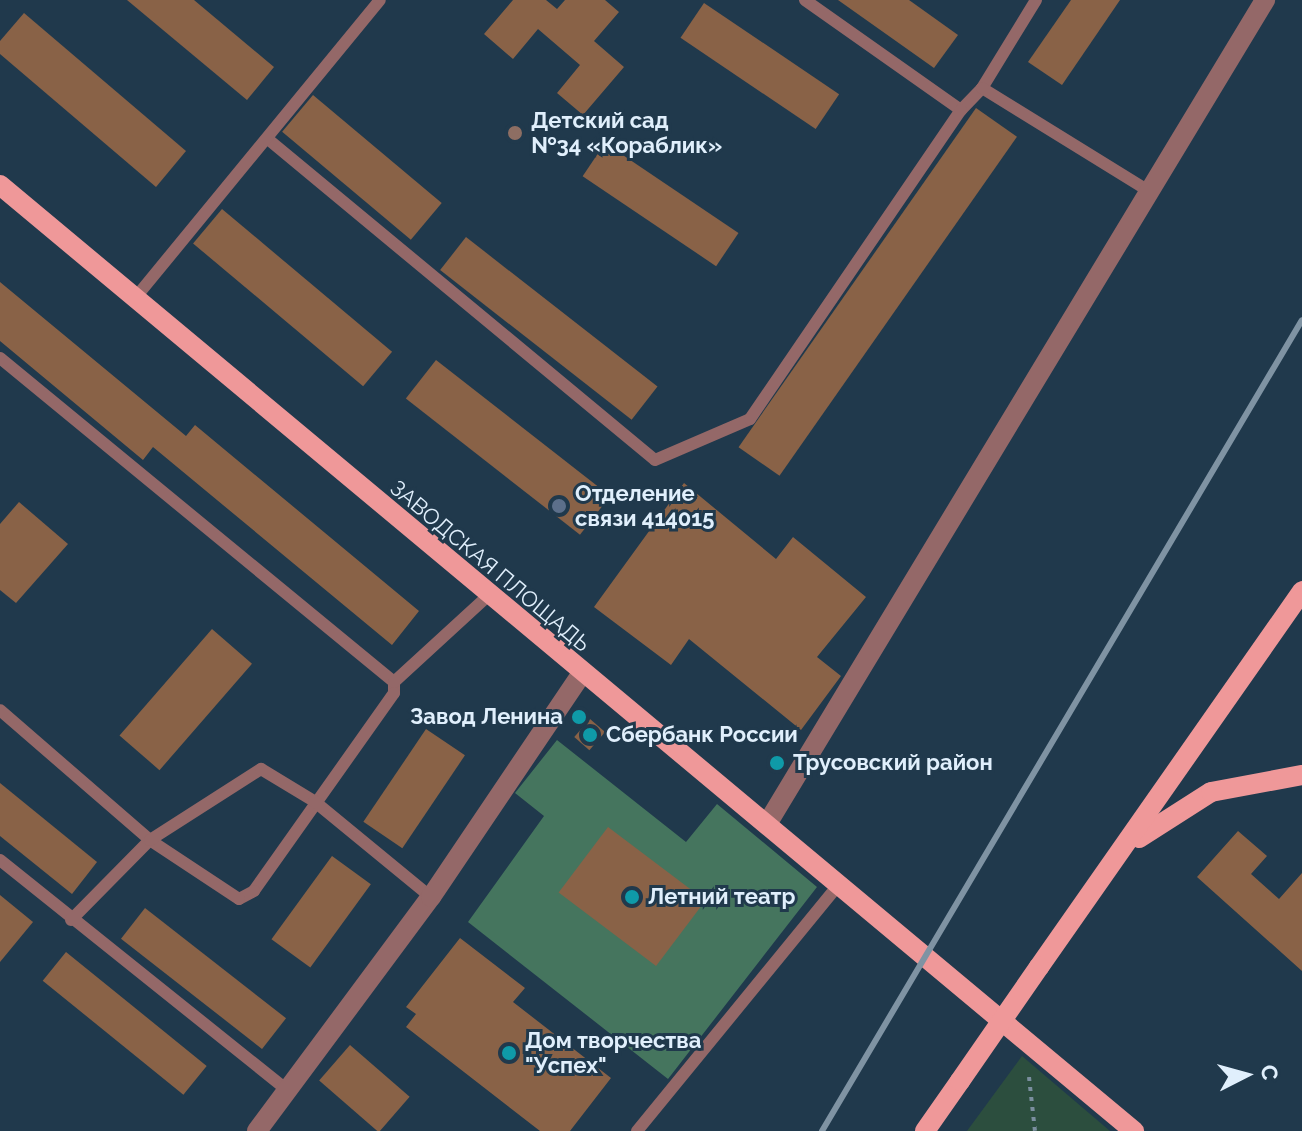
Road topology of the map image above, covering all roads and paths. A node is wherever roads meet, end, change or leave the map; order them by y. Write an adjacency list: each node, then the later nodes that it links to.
1 (380, 0): 7 (lane)
2 (805, 0): 6 (lane)
3 (1036, 0): 5 (lane)
4 (1265, 0): 9 (street)
5 (982, 88): 6 (lane); 9 (lane)
6 (961, 110): 7 (lane)
7 (269, 140): 10 (lane)
8 (0, 185): 10 (main road, ЗАВОДСКАЯ ПЛОЩАДЬ)
9 (1149, 191): 19 (street)
10 (136, 297): 13 (main road, ЗАВОДСКАЯ ПЛОЩАДЬ)
11 (0, 358): 15 (lane)
12 (1302, 591): 22 (main road)
13 (488, 596): 14 (main road, ЗАВОДСКАЯ ПЛОЩАДЬ); 15 (lane)
14 (581, 675): 19 (main road, ЗАВОДСКАЯ ПЛОЩАДЬ); 24 (street)
15 (394, 682): 18 (lane)
16 (0, 710): 20 (lane)
17 (1302, 775): 22 (main road)
18 (314, 801): 20 (lane); 20 (lane); 24 (lane)
19 (767, 824): 23 (main road, ЗАВОДСКАЯ ПЛОЩАДЬ)
20 (150, 840): 25 (lane)
21 (0, 860): 25 (lane)
22 (1110, 865): 30 (main road, bridge)
23 (838, 885): 29 (lane); 32 (main road, ЗАВОДСКАЯ ПЛОЩАДЬ)
24 (431, 897): 27 (street)
25 (71, 920): 27 (lane)
26 (1029, 1077): 31 (path)
27 (290, 1092): 28 (street)
28 (267, 1127)
29 (637, 1131)
30 (925, 1131)
31 (1035, 1131)
32 (1134, 1131)

